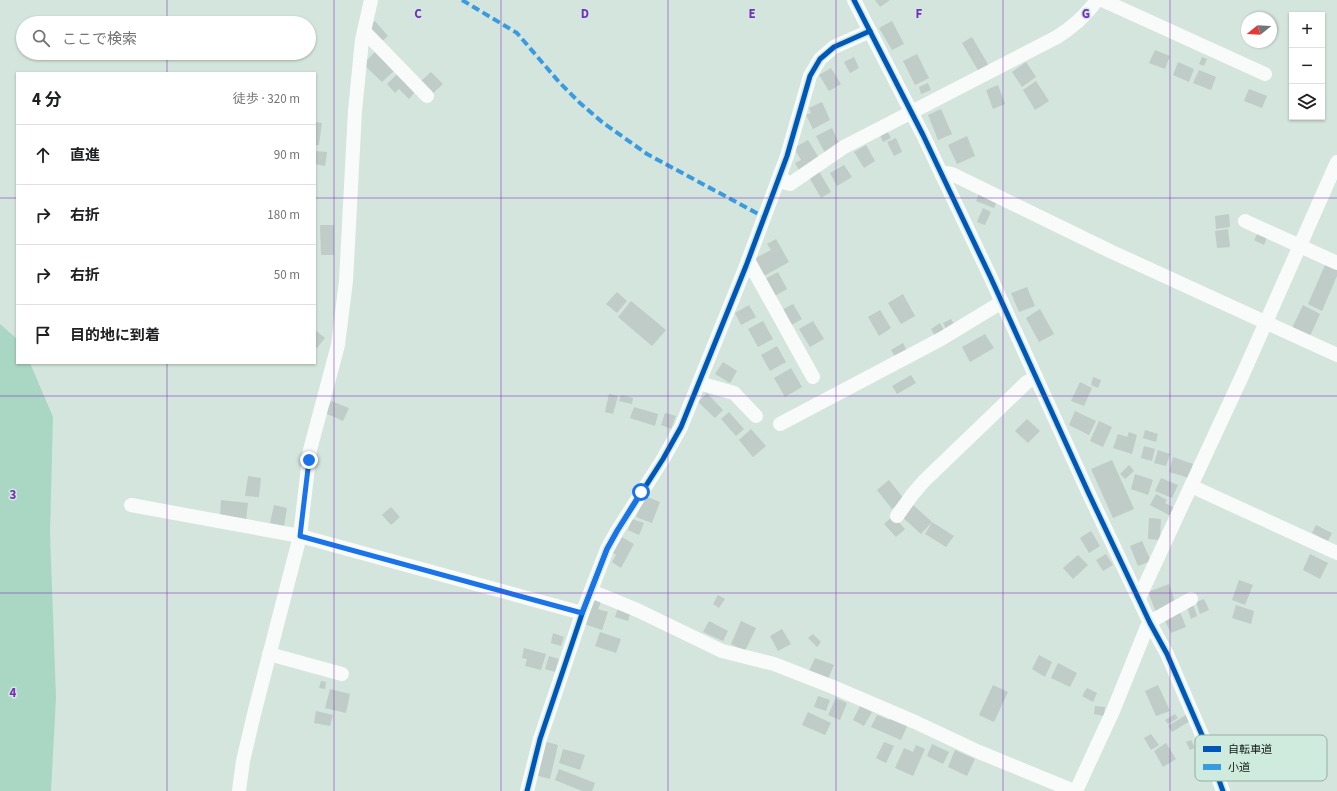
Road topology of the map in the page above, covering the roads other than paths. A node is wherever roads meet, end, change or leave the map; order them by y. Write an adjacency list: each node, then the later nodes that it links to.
1 (371, 0): 5 (street)
2 (854, 0): 6 (street)
3 (1097, 0): 9 (street)
4 (1102, 0): 7 (street)
5 (364, 31): 8 (street); 28 (street)
6 (870, 31): 9 (street); 11 (street)
7 (1265, 74)
8 (427, 96)
9 (911, 112): 11 (street); 12 (street)
10 (1337, 162): 14 (street)
11 (780, 174): 15 (street)
12 (942, 175): 17 (street); 18 (street)
13 (1245, 221): 14 (street)
14 (1300, 246): 16 (street); 18 (street)
15 (748, 260): 20 (street); 22 (street)
16 (1337, 263)
17 (1002, 302): 21 (street); 24 (street)
18 (1266, 322): 19 (street); 25 (street)
19 (1337, 355)
20 (813, 377)
21 (1036, 377): 27 (street); 31 (street)
22 (699, 383): 23 (street); 30 (street)
23 (756, 416)
24 (780, 424)
25 (1191, 486): 29 (street); 31 (street)
26 (131, 506): 28 (street)
27 (898, 516)
28 (300, 536): 33 (street); 35 (street)
29 (1337, 552)
30 (591, 591): 33 (street); 41 (street)
31 (1139, 598): 34 (street)
32 (1191, 599): 34 (street)
33 (582, 613): 40 (street)
34 (1150, 623): 37 (street); 41 (street)
35 (269, 654): 36 (street); 39 (street)
36 (342, 674)
37 (1202, 735)
38 (1219, 781): 42 (street)
39 (239, 791)
40 (526, 791)
41 (1075, 791)
42 (1223, 791)

